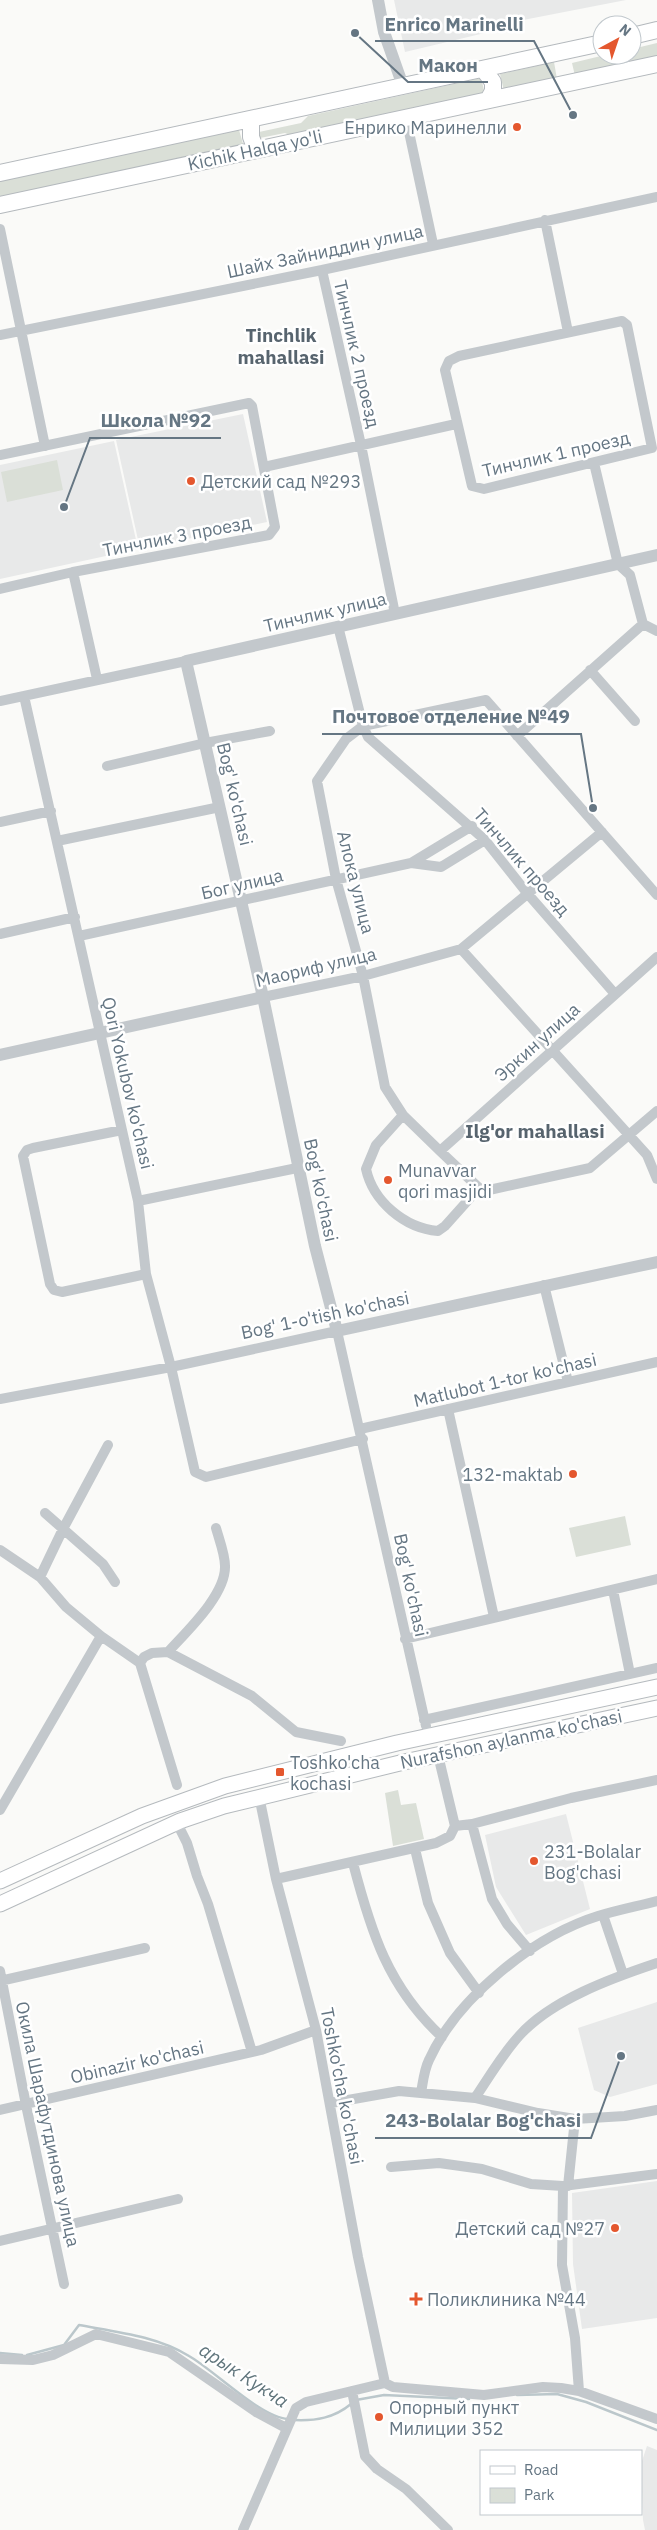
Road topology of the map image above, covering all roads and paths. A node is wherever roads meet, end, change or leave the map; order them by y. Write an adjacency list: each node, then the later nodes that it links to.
1 (378, 0): 7 (street)
2 (657, 30): 3 (highway)
3 (642, 34)
4 (592, 45): 6 (highway, Kichik Halqa yo'li)
5 (657, 64): 8 (highway, Kichik Halqa yo'li)
6 (482, 69): 7 (highway, Kichik Halqa yo'li); 8 (highway)
7 (403, 86): 10 (highway, Kichik Halqa yo'li)
8 (488, 100): 9 (highway, Kichik Halqa yo'li)
9 (406, 118): 11 (highway, Kichik Halqa yo'li); 17 (street)
10 (251, 120): 11 (highway); 12 (highway, Kichik Halqa yo'li)
11 (256, 150): 14 (highway, Kichik Halqa yo'li)
12 (0, 173)
13 (657, 197): 15 (street, Шайх Зайниддин улица)
14 (0, 205)
15 (545, 220): 17 (street, Шайх Зайниддин улица); 20 (street)
16 (0, 229): 19 (street)
17 (433, 244): 18 (street, Шайх Зайниддин улица)
18 (322, 270): 19 (street, Шайх Зайниддин улица); 23 (street, Тинчлик 2 проезд)
19 (23, 330): 21 (street, Шайх Зайниддин улица); 24 (street)
20 (568, 332): 22 (street, Тинчлик 1 проезд); 26 (street, Тинчлик 1 проезд)
21 (0, 335)
22 (456, 424): 23 (street, Тинчлик 2 проезд); 26 (street, Тинчлик 1 проезд)
23 (361, 444): 27 (street, Тинчлик 2 проезд); 32 (street, Тинчлик 2 проезд)
24 (45, 446): 25 (street, Тинчлик 3 проезд); 27 (street, Тинчлик 3 проезд)
25 (0, 456)
26 (594, 463): 29 (street)
27 (264, 467): 30 (street, Тинчлик 3 проезд)
28 (657, 555): 29 (street, Тинчлик улица)
29 (618, 564): 32 (street, Тинчлик улица); 33 (street)
30 (73, 572): 31 (street, Тинчлик 3 проезд); 38 (street)
31 (0, 589)
32 (395, 614): 34 (street, Тинчлик улица)
33 (643, 624): 35 (street); 37 (street)
34 (338, 626): 36 (street, Тинчлик улица); 42 (street, Тинчлик проезд)
35 (657, 632)
36 (186, 661): 38 (street, Тинчлик улица); 45 (street, Bog' ko'chasi)
37 (590, 670): 41 (street); 44 (street)
38 (98, 679): 39 (street, Тинчлик улица)
39 (24, 696): 40 (street, Тинчлик улица); 48 (street, Qori Yokubov ko'chasi)
40 (0, 701)
41 (635, 721)
42 (363, 726): 44 (street); 50 (street, Тинчлик проезд); 55 (street, Алока улица)
43 (270, 731): 45 (street)
44 (518, 736): 51 (street)
45 (205, 743): 46 (street); 47 (street, Bog' ko'chasi)
46 (107, 766)
47 (220, 807): 53 (street); 58 (street, Bog' ko'chasi)
48 (51, 811): 49 (street); 53 (street, Qori Yokubov ko'chasi)
49 (0, 822)
50 (472, 826): 52 (street, Тинчлик проезд); 54 (street, Бог улица)
51 (602, 832): 56 (street, Маориф улица); 57 (street)
52 (486, 840): 54 (street, Бог улица); 56 (street, Тинчлик проезд)
53 (58, 841): 59 (street, Qori Yokubov ko'chasi)
54 (411, 863): 55 (street, Бог улица)
55 (336, 879): 58 (street, Бог улица); 64 (street, Алока улица)
56 (527, 892): 62 (street, Маориф улица); 65 (street, Тинчлик проезд)
57 (657, 895)
58 (241, 901): 61 (street, Бог улица); 66 (street, Bog' ko'chasi)
59 (75, 917): 60 (street); 61 (street, Qori Yokubov ko'chasi)
60 (0, 934)
61 (79, 936): 67 (street, Qori Yokubov ko'chasi)
62 (461, 949): 64 (street, Маориф улица); 68 (street)
63 (657, 957): 65 (street, Эркин улица)
64 (363, 976): 66 (street, Маориф улица); 71 (street, Алока улица)
65 (615, 994): 68 (street, Эркин улица)
66 (263, 997): 67 (street, Маориф улица); 75 (street, Bog' ko'chasi)
67 (99, 1034): 69 (street, Маориф улица); 72 (street, Qori Yokubov ko'chasi)
68 (552, 1050): 73 (street); 74 (street, Эркин улица)
69 (0, 1054)
70 (657, 1110): 73 (street)
71 (403, 1114): 74 (street, Алока улица); 77 (street)
72 (122, 1130): 78 (street, Qori Yokubov ko'chasi); 80 (street)
73 (629, 1135): 76 (street); 77 (street)
74 (440, 1151): 77 (street, Алока улица)
75 (297, 1168): 78 (street); 82 (street, Bog' ko'chasi)
76 (657, 1179)
77 (479, 1188)
78 (138, 1201): 80 (street, Qori Yokubov ko'chasi)
79 (657, 1262): 81 (street, Bog' 1-o'tish ko'chasi)
80 (146, 1274): 84 (street, Qori Yokubov ko'chasi)
81 (544, 1285): 82 (street, Bog' 1-o'tish ko'chasi); 85 (street)
82 (337, 1331): 84 (street, Bog' 1-o'tish ko'chasi); 88 (street, Bog' ko'chasi)
83 (657, 1362): 85 (street, Matlubot 1-tor ko'chasi)
84 (171, 1367): 86 (street, Bog' 1-o'tish ko'chasi); 90 (street, Qori Yokubov ko'chasi)
85 (568, 1382): 87 (street, Matlubot 1-tor ko'chasi)
86 (0, 1399)
87 (448, 1409): 88 (street, Matlubot 1-tor ko'chasi); 99 (street)
88 (361, 1434): 90 (street, Matlubot 1-tor ko'chasi); 101 (street, Bog' ko'chasi)
89 (108, 1444): 93 (street)
90 (199, 1476)
91 (45, 1514): 93 (street)
92 (216, 1528): 102 (street)
93 (62, 1529): 95 (street); 97 (street)
94 (0, 1550): 95 (street)
95 (40, 1577): 100 (street)
96 (657, 1579): 98 (street)
97 (115, 1582)
98 (613, 1590): 99 (street); 105 (street)
99 (494, 1617): 101 (street)
100 (101, 1636): 103 (street); 113 (street)
101 (405, 1639): 105 (street, Bog' ko'chasi)
102 (168, 1652): 103 (street); 108 (street)
103 (140, 1662): 111 (street)
104 (657, 1668): 105 (street)
105 (630, 1674)
106 (657, 1688): 120 (main road, Nurafshon aylanma ko'chasi)
107 (657, 1708): 109 (main road, Nurafshon aylanma ko'chasi)
108 (340, 1741)
109 (438, 1755): 112 (main road, Nurafshon aylanma ko'chasi); 116 (street)
110 (657, 1780): 115 (street)
111 (177, 1785)
112 (259, 1796): 114 (main road, Nurafshon aylanma ko'chasi); 119 (street, Toshko'cha ko'chasi)
113 (0, 1810)
114 (177, 1823): 122 (main road, Nurafshon aylanma ko'chasi); 132 (street)
115 (472, 1824): 116 (street); 125 (street)
116 (455, 1826): 117 (street)
117 (415, 1849): 118 (street); 129 (street)
118 (354, 1863): 119 (street); 131 (street)
119 (276, 1879): 130 (street, Toshko'cha ko'chasi)
120 (0, 1881)
121 (657, 1901): 123 (street)
122 (0, 1904)
123 (603, 1915): 125 (street); 127 (street)
124 (145, 1948): 128 (street)
125 (530, 1951): 129 (street)
126 (657, 1963): 127 (street)
127 (623, 1974): 134 (street)
128 (1, 1978): 136 (street, Окила Шарафутдинова улица)
129 (479, 1993): 131 (street)
130 (316, 2030): 132 (street, Obinazir ko'chasi); 135 (street, Toshko'cha ko'chasi)
131 (442, 2037): 133 (street)
132 (252, 2052): 136 (street, Obinazir ko'chasi)
133 (421, 2093): 134 (street); 135 (street)
134 (475, 2098): 139 (street)
135 (331, 2103): 148 (street, Toshko'cha ko'chasi)
136 (26, 2105): 137 (street, Obinazir ko'chasi); 144 (street, Окила Шарафутдинова улица)
137 (0, 2110)
138 (657, 2110): 139 (street)
139 (575, 2119): 142 (street)
140 (390, 2167): 142 (street)
141 (657, 2174): 142 (street)
142 (566, 2186): 150 (street)
143 (178, 2199): 144 (street)
144 (54, 2228): 145 (street); 146 (street, Окила Шарафутдинова улица)
145 (0, 2241)
146 (64, 2284)
147 (0, 2359): 152 (street)
148 (385, 2383): 149 (street); 150 (street)
149 (352, 2391): 152 (street); 154 (street)
150 (579, 2391): 151 (street)
151 (657, 2419)
152 (286, 2428): 153 (street)
153 (243, 2530)
154 (448, 2530)

